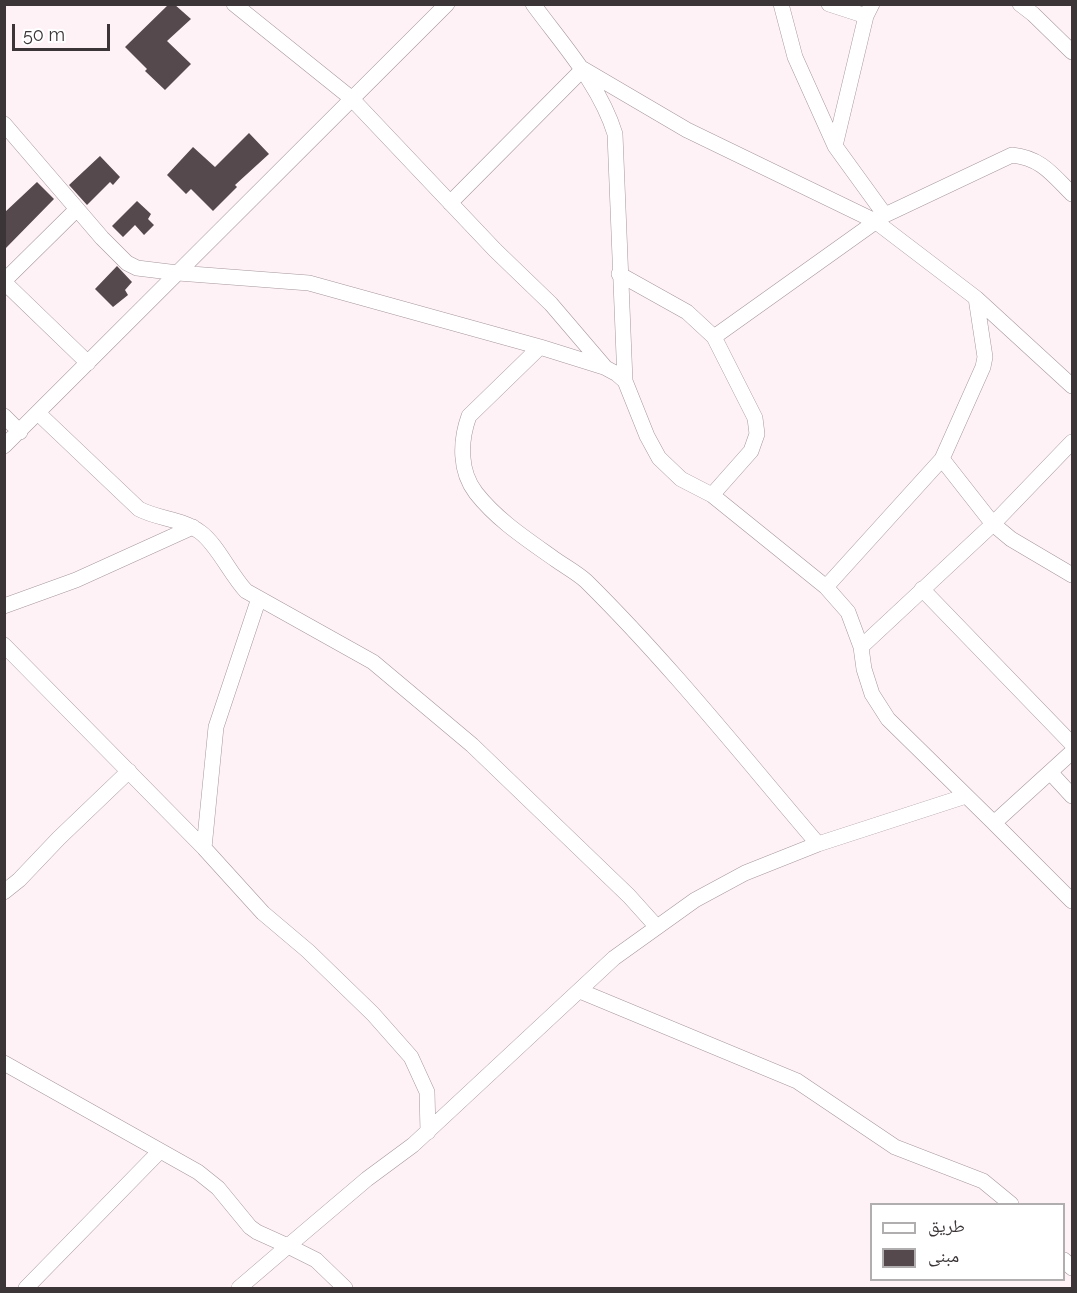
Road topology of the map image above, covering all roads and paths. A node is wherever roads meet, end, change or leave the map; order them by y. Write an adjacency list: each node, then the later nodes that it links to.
1 (234, 4): 10 (street)
2 (447, 4): 10 (street)
3 (532, 4): 9 (street)
4 (781, 4): 12 (street)
5 (829, 4): 7 (street)
6 (1020, 4): 8 (street)
7 (869, 10): 12 (street)
8 (1072, 52)
9 (583, 69): 14 (street); 16 (street); 18 (street)
10 (351, 98): 14 (street); 17 (street)
11 (4, 124): 15 (street)
12 (835, 147): 16 (street)
13 (1072, 194): 16 (street)
14 (450, 203): 24 (street)
15 (77, 209): 17 (street); 19 (street)
16 (880, 218): 20 (street); 21 (street)
17 (178, 273): 22 (street); 23 (street)
18 (620, 274): 21 (street); 25 (street)
19 (4, 281): 23 (street)
20 (976, 298): 26 (street); 32 (street)
21 (714, 337): 33 (street)
22 (540, 347): 24 (street); 50 (street)
23 (88, 363): 27 (street)
24 (604, 367): 25 (street)
25 (626, 381): 33 (street)
26 (1072, 386)
27 (39, 414): 29 (street); 35 (street)
28 (4, 416): 29 (street)
29 (20, 432): 30 (street)
30 (4, 446)
31 (1069, 453): 34 (street)
32 (942, 459): 34 (street); 37 (street)
33 (712, 495): 37 (street)
34 (993, 524): 36 (street); 38 (street)
35 (193, 527): 39 (street); 40 (street)
36 (1072, 575)
37 (826, 587): 42 (street)
38 (922, 589): 42 (street); 43 (street)
39 (259, 598): 51 (street); 54 (street)
40 (4, 606)
41 (4, 645): 45 (street)
42 (861, 647): 47 (street)
43 (1072, 744)
44 (1072, 752): 46 (street)
45 (129, 771): 51 (street); 52 (street)
46 (1050, 772): 48 (street); 49 (street)
47 (966, 796): 49 (street); 50 (street)
48 (1072, 796)
49 (994, 823): 53 (street)
50 (818, 844): 54 (street)
51 (204, 848): 57 (street)
52 (4, 892)
53 (1072, 901)
54 (656, 926): 55 (street)
55 (580, 991): 57 (street); 59 (street)
56 (4, 1063): 58 (street)
57 (428, 1132): 60 (street)
58 (160, 1151): 60 (street); 61 (street)
59 (1010, 1203)
60 (288, 1246): 62 (street); 63 (street)
61 (28, 1288)
62 (239, 1288)
63 (345, 1288)

